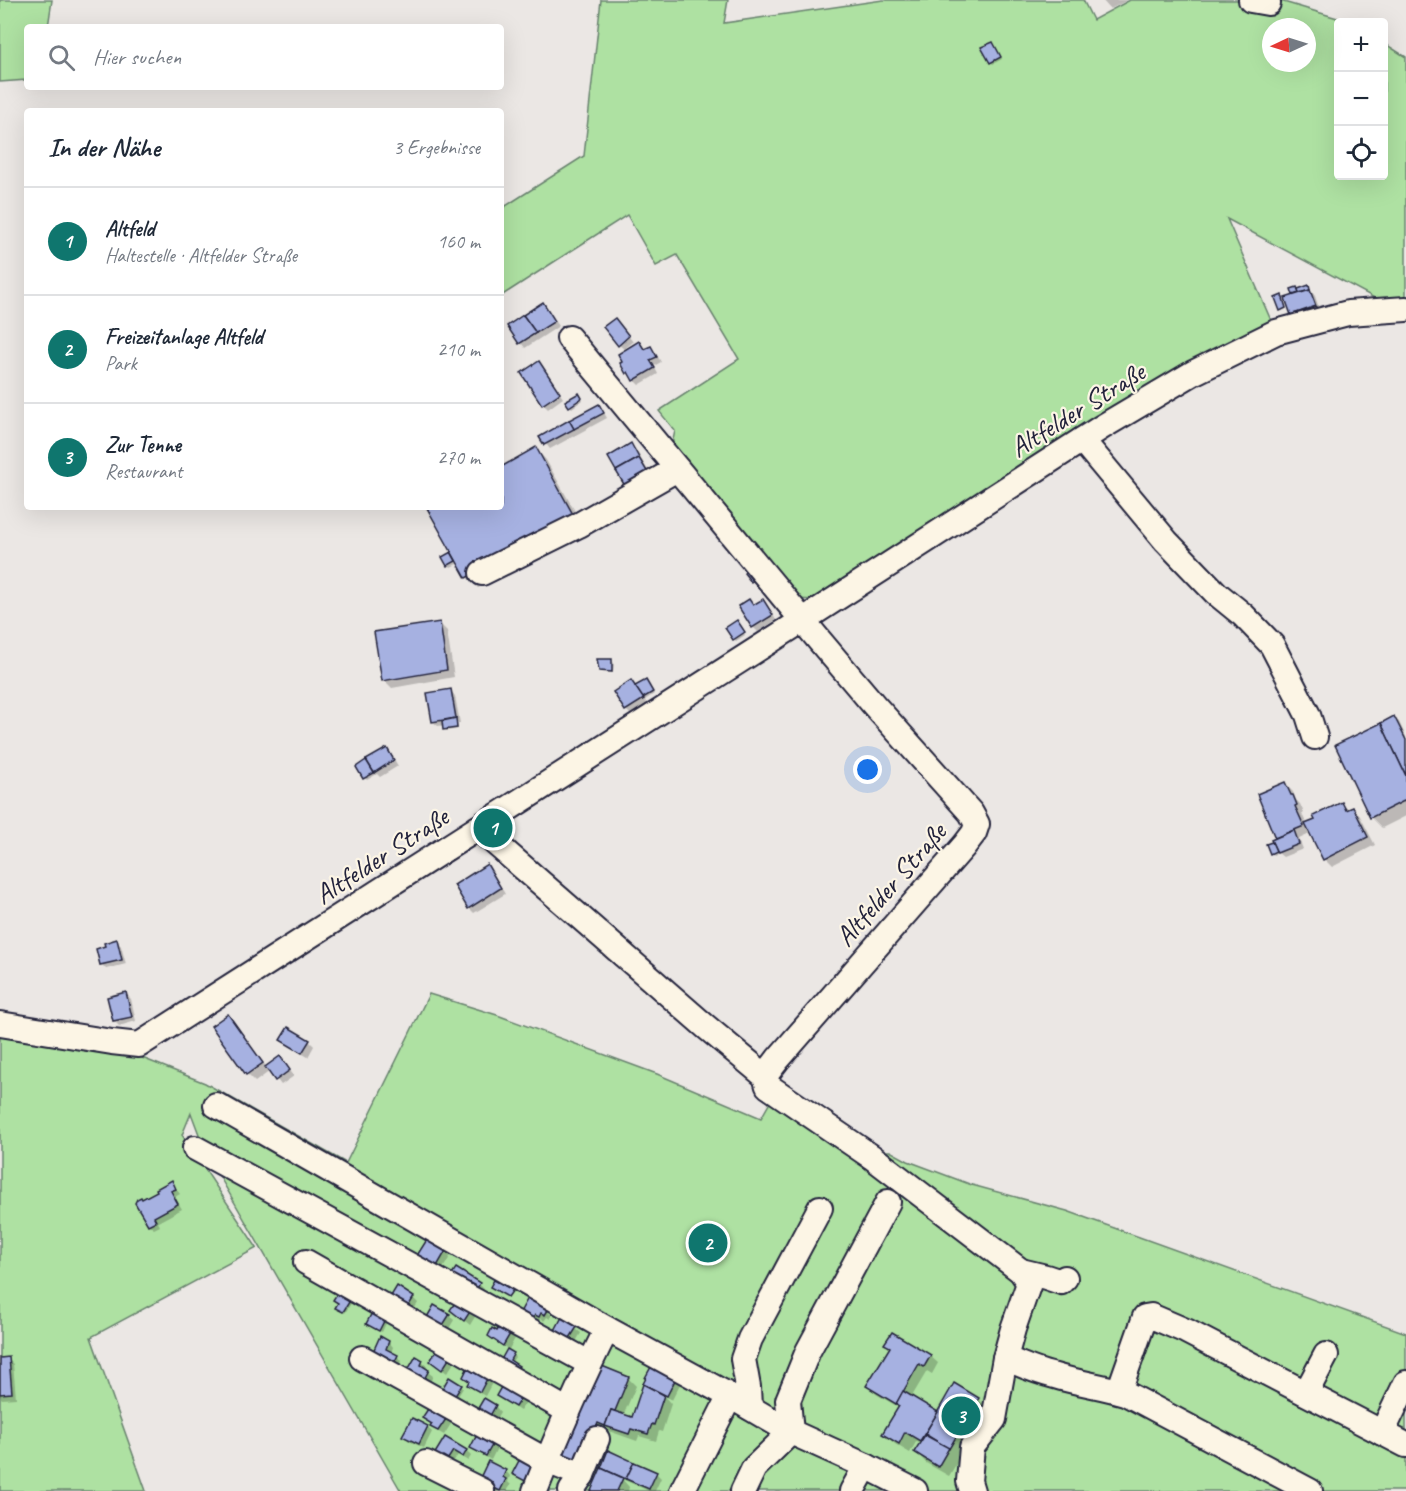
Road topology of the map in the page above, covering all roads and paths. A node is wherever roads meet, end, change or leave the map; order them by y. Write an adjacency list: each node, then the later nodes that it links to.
1 (1406, 309): 3 (street, Altfelder Straße)
2 (570, 338): 4 (street, Altfelder Straße)
3 (1082, 440): 6 (street, Altfelder Straße); 7 (street)
4 (677, 470): 5 (street); 6 (street, Altfelder Straße)
5 (482, 573)
6 (803, 620): 8 (street, Altfelder Straße); 10 (street, Altfelder Straße)
7 (1315, 737)
8 (478, 828): 9 (street, Altfelder Straße); 10 (street)
9 (0, 1024)
10 (765, 1076): 16 (street)
11 (216, 1105): 18 (street)
12 (195, 1148): 22 (street)
13 (888, 1202): 28 (street)
14 (820, 1208): 26 (street)
15 (306, 1262): 27 (street)
16 (1021, 1271): 17 (street); 21 (street)
17 (1065, 1278)
18 (607, 1329): 22 (street); 26 (street)
19 (1326, 1355): 25 (street)
20 (362, 1358): 32 (street)
21 (1005, 1358): 24 (street); 42 (street)
22 (590, 1363): 27 (street)
23 (1406, 1383): 29 (street)
24 (1119, 1391): 25 (street); 43 (street)
25 (1306, 1393): 29 (street)
26 (740, 1401): 28 (street); 38 (street)
27 (568, 1411): 32 (street)
28 (791, 1432): 34 (street); 39 (street)
29 (1382, 1433): 31 (street)
30 (597, 1439): 35 (street)
31 (1406, 1446)
32 (547, 1461): 35 (street); 37 (street)
33 (426, 1463): 36 (street)
34 (866, 1466): 40 (street); 41 (street)
35 (576, 1483)
36 (482, 1491)
37 (535, 1491)
38 (681, 1491)
39 (743, 1491)
40 (852, 1491)
41 (915, 1491)
42 (972, 1491)
43 (1310, 1491)

